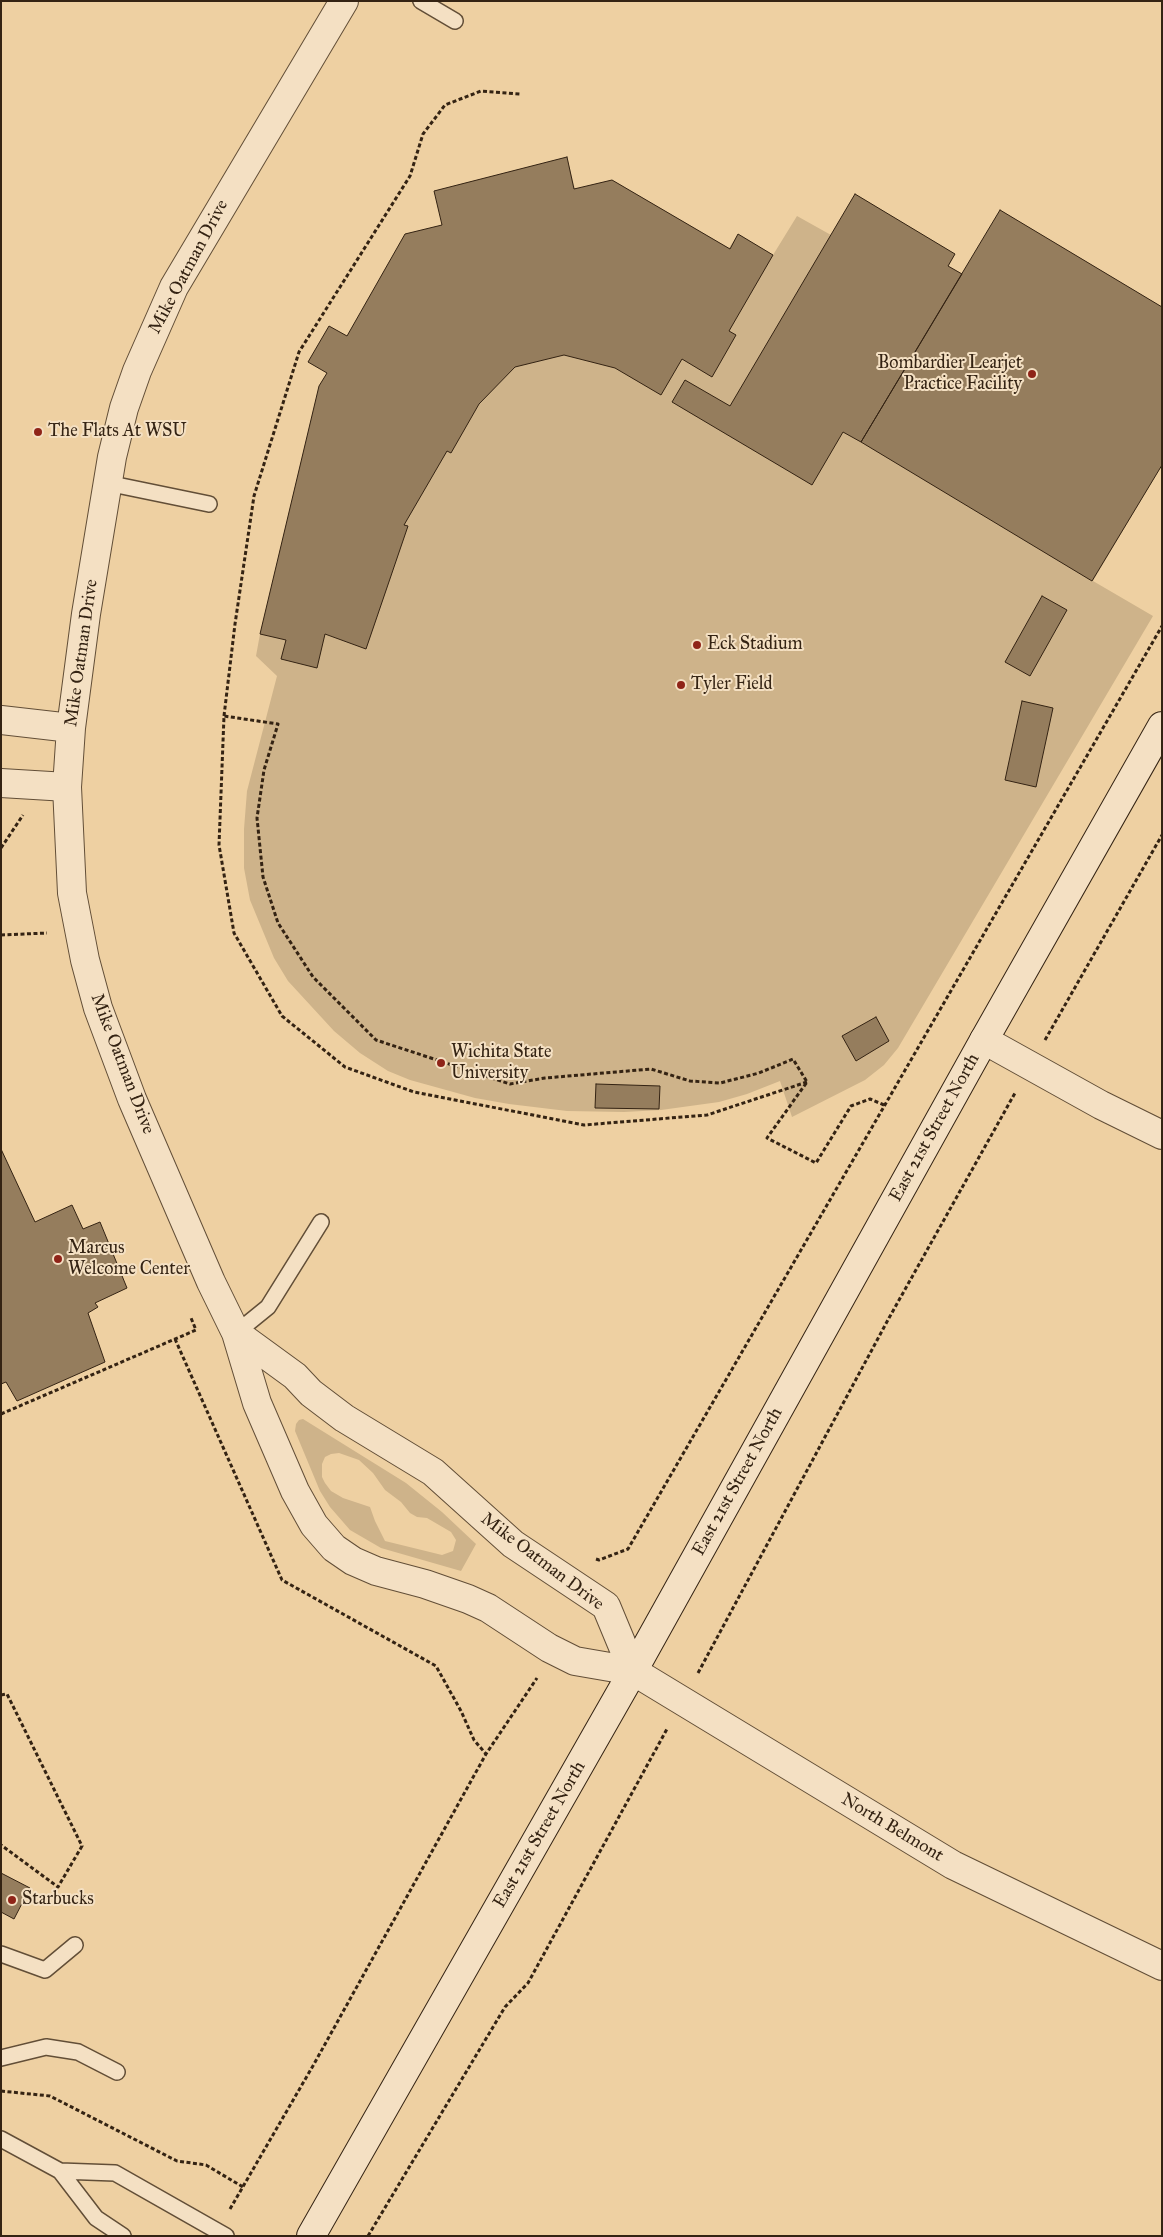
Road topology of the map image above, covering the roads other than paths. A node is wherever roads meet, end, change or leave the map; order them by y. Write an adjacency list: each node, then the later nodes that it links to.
1 (344, 1): 4 (street, Mike Oatman Drive)
2 (421, 1): 3 (lane)
3 (455, 21)
4 (107, 483): 5 (lane); 8 (street, Mike Oatman Drive)
5 (210, 504)
6 (1, 720): 8 (street)
7 (1162, 726): 11 (street, East 21st Street North)
8 (71, 728): 10 (street, Mike Oatman Drive)
9 (1, 783): 10 (street)
10 (67, 787): 14 (street, Mike Oatman Drive)
11 (984, 1040): 12 (street); 15 (street, East 21st Street North)
12 (1162, 1135)
13 (321, 1222): 14 (lane)
14 (236, 1333): 15 (street, Mike Oatman Drive); 15 (street, Mike Oatman Drive)
15 (633, 1671): 18 (street, North Belmont); 25 (street, East 21st Street North)
16 (75, 1945): 17 (lane)
17 (1, 1954)
18 (1162, 1966)
19 (1, 2058): 20 (lane)
20 (117, 2072)
21 (1, 2139): 22 (lane)
22 (60, 2171): 23 (lane); 24 (lane)
23 (222, 2233)
24 (123, 2236)
25 (311, 2236)

